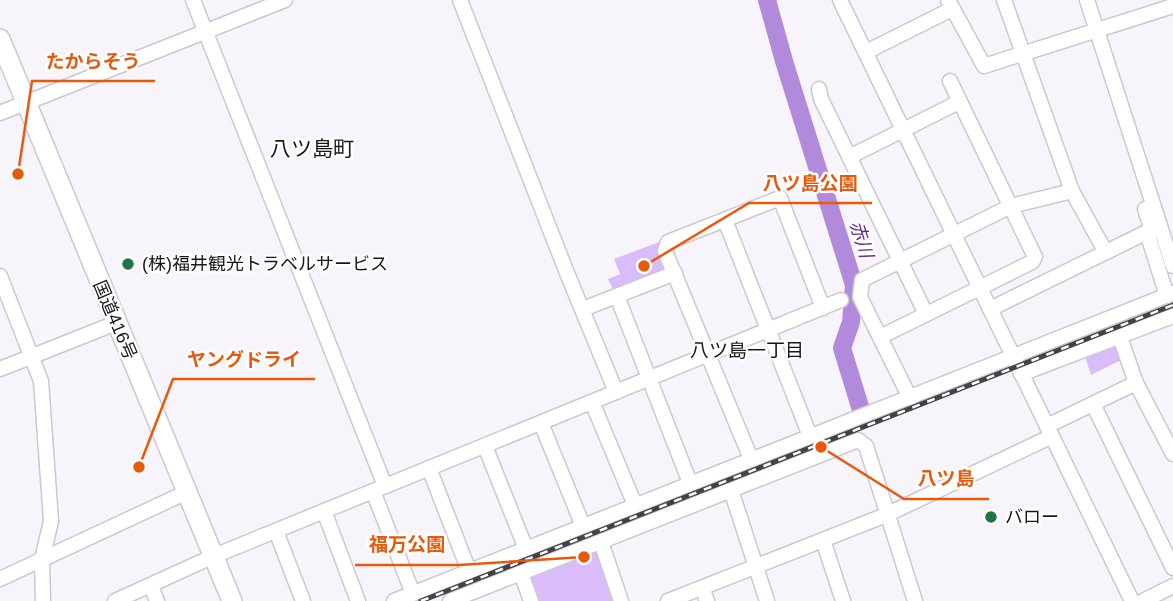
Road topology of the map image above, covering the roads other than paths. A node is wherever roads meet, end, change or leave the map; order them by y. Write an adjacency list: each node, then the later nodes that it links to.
1 (193, 0): 10 (street)
2 (285, 0): 10 (street)
3 (460, 0): 39 (street)
4 (840, 0): 12 (street)
5 (1004, 0): 13 (street)
6 (1087, 0): 9 (street)
7 (950, 4): 12 (street); 13 (street)
8 (1173, 6): 9 (street)
9 (1097, 29): 13 (street); 14 (street)
10 (205, 31): 17 (street); 65 (street)
11 (0, 39): 17 (highway, 国道416号)
12 (866, 52): 20 (street)
13 (1023, 54): 22 (street)
14 (1107, 59): 25 (street); 27 (street); 30 (street)
15 (950, 81): 18 (street)
16 (819, 89): 21 (street)
17 (26, 102): 19 (street); 42 (highway, 国道416号)
18 (959, 102): 20 (street); 23 (street)
19 (0, 113)
20 (903, 129): 21 (street); 26 (street)
21 (849, 157): 29 (street)
22 (1072, 191): 23 (street); 28 (street)
23 (1011, 206): 26 (street); 33 (street)
24 (725, 220): 31 (street); 37 (street); 43 (street)
25 (1149, 231): 28 (street); 34 (street)
26 (955, 234): 29 (street); 33 (street)
27 (1173, 235)
28 (1105, 251): 38 (street)
29 (900, 260): 40 (street); 44 (street)
30 (1173, 266)
31 (675, 273): 35 (street); 46 (street)
32 (0, 276): 47 (street)
33 (979, 287): 38 (street); 40 (street)
34 (1170, 294): 48 (street)
35 (617, 296): 39 (street); 51 (street)
36 (841, 300): 37 (street)
37 (823, 308): 43 (street)
38 (990, 309): 48 (street)
39 (583, 310): 53 (street)
40 (926, 314): 44 (street)
41 (1173, 316): 45 (street)
42 (116, 323): 47 (street); 67 (highway, 国道416号)
43 (769, 330): 46 (street); 59 (street)
44 (880, 337): 54 (street)
45 (1120, 337): 50 (street); 52 (street)
46 (707, 355): 51 (street); 62 (street)
47 (32, 356): 49 (street); 77 (street)
48 (1014, 358): 50 (street); 54 (street)
49 (0, 369)
50 (1021, 374): 58 (street)
51 (649, 379): 53 (street); 64 (street)
52 (1136, 383): 56 (street); 61 (street)
53 (617, 392): 55 (street)
54 (909, 398): 59 (street)
55 (592, 402): 57 (street); 68 (street)
56 (1093, 404): 58 (street); 79 (street)
57 (541, 423): 60 (street); 71 (street)
58 (1049, 431): 70 (street); 101 (street)
59 (810, 436): 62 (street)
60 (485, 446): 63 (street); 75 (street)
61 (1173, 454)
62 (751, 459): 64 (street)
63 (429, 468): 65 (street); 80 (street)
64 (691, 483): 68 (street)
65 (379, 489): 69 (street); 85 (street)
66 (731, 490): 70 (street); 74 (street); 78 (street)
67 (187, 492): 76 (highway, 国道416号); 77 (street)
68 (635, 505): 71 (street)
69 (324, 511): 72 (street); 92 (street)
70 (886, 515): 73 (street); 100 (street)
71 (583, 526): 75 (street)
72 (276, 531): 76 (street); 91 (street)
73 (823, 540): 78 (street); 99 (street)
74 (601, 542): 81 (street); 96 (street)
75 (526, 549): 80 (street)
76 (214, 556): 83 (street); 90 (highway, 国道416号)
77 (42, 560): 82 (street); 87 (street)
78 (756, 567): 86 (street); 98 (street)
79 (1173, 568)
80 (469, 571): 85 (street)
81 (521, 573): 94 (street); 95 (street)
82 (0, 576)
83 (151, 586): 88 (street); 89 (street)
84 (1173, 586): 102 (street)
85 (413, 594): 93 (street)
86 (704, 594): 97 (street)
87 (43, 601)
88 (115, 601)
89 (157, 601)
90 (232, 601)
91 (303, 601)
92 (358, 601)
93 (394, 601)
94 (450, 601)
95 (531, 601)
96 (621, 601)
97 (668, 601)
98 (766, 601)
99 (844, 601)
100 (915, 601)
101 (1132, 601)
102 (1143, 601)

